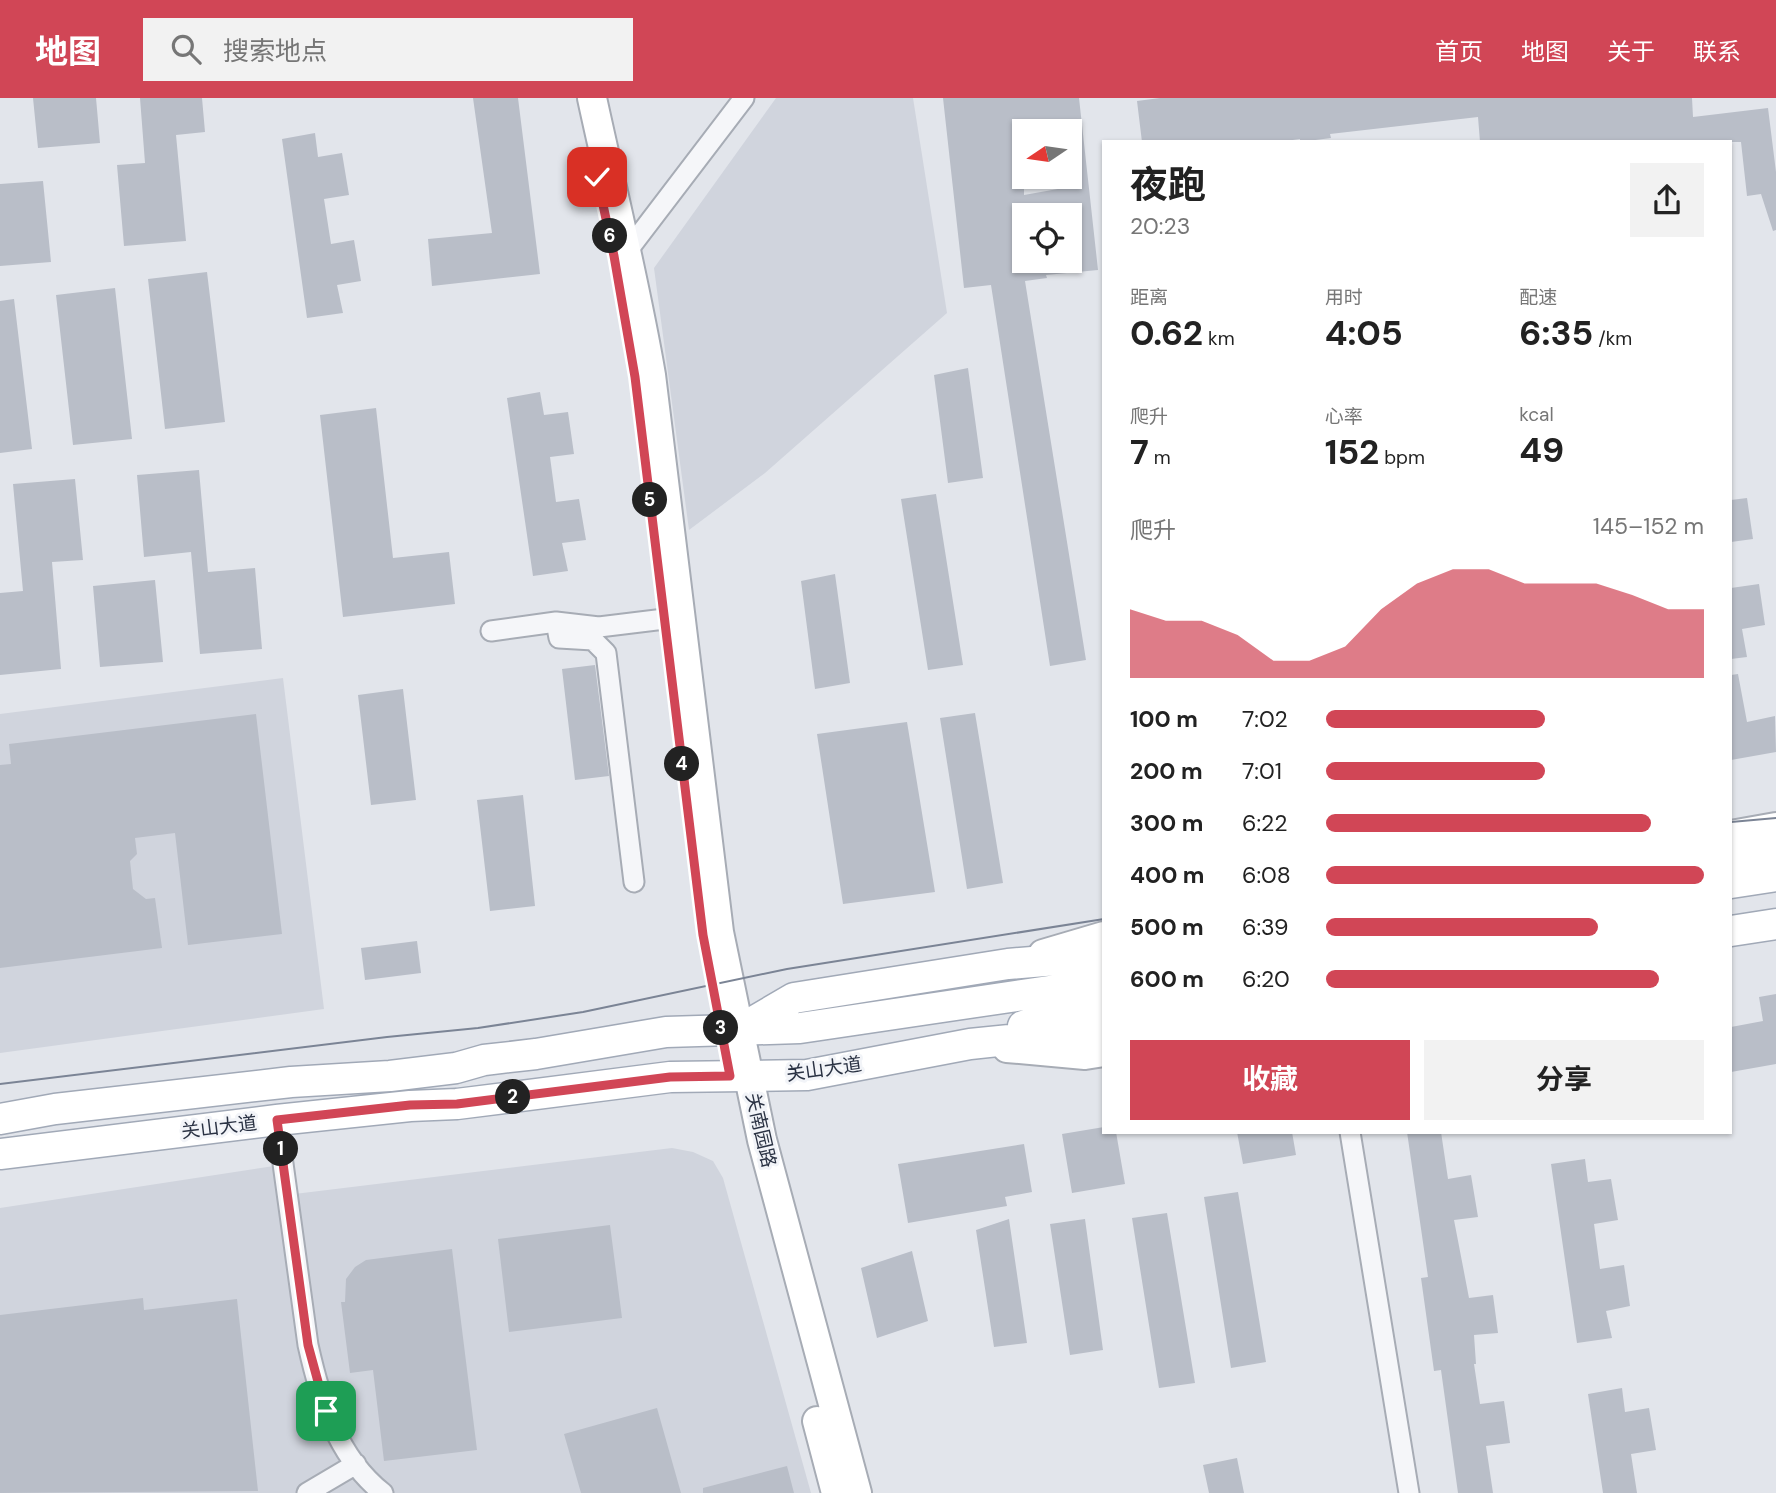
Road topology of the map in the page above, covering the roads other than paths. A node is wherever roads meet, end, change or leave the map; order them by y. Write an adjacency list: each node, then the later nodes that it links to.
1 (580, 98): 4 (main road, 关南园路)
2 (592, 98): 4 (main road, 关南园路)
3 (744, 98): 4 (street)
4 (621, 260): 5 (main road, 关南园路)
5 (673, 618): 6 (street); 26 (main road, 关南园路)
6 (556, 622): 7 (street); 13 (street)
7 (491, 631)
8 (1776, 827): 9 (main road)
9 (1732, 835)
10 (1776, 848): 11 (main road)
11 (1732, 855)
12 (1776, 876): 14 (main road)
13 (634, 881)
14 (1732, 883)
15 (1776, 897): 16 (main road)
16 (1732, 904)
17 (1776, 923): 18 (main road)
18 (1732, 931)
19 (1102, 937): 23 (main road)
20 (1776, 938): 21 (main road)
21 (1732, 946)
22 (1102, 956): 23 (main road)
23 (1009, 964): 26 (main road)
24 (1102, 983): 26 (main road, 关山大道)
25 (1102, 1004): 28 (main road)
26 (730, 1030): 30 (main road, 关南园路); 31 (main road, 关山大道)
27 (1102, 1030): 28 (main road)
28 (970, 1044): 29 (main road, 关山大道); 30 (main road, 关山大道)
29 (1102, 1052)
30 (739, 1076): 32 (main road, 关山大道); 38 (main road, 关南园路); 39 (main road, 关南园路)
31 (0, 1119)
32 (277, 1120): 34 (main road, 关山大道); 35 (street)
33 (1350, 1134): 40 (street)
34 (0, 1154)
35 (356, 1464): 36 (street); 37 (street)
36 (307, 1493)
37 (383, 1493)
38 (836, 1493)
39 (857, 1493)
40 (1409, 1493)

